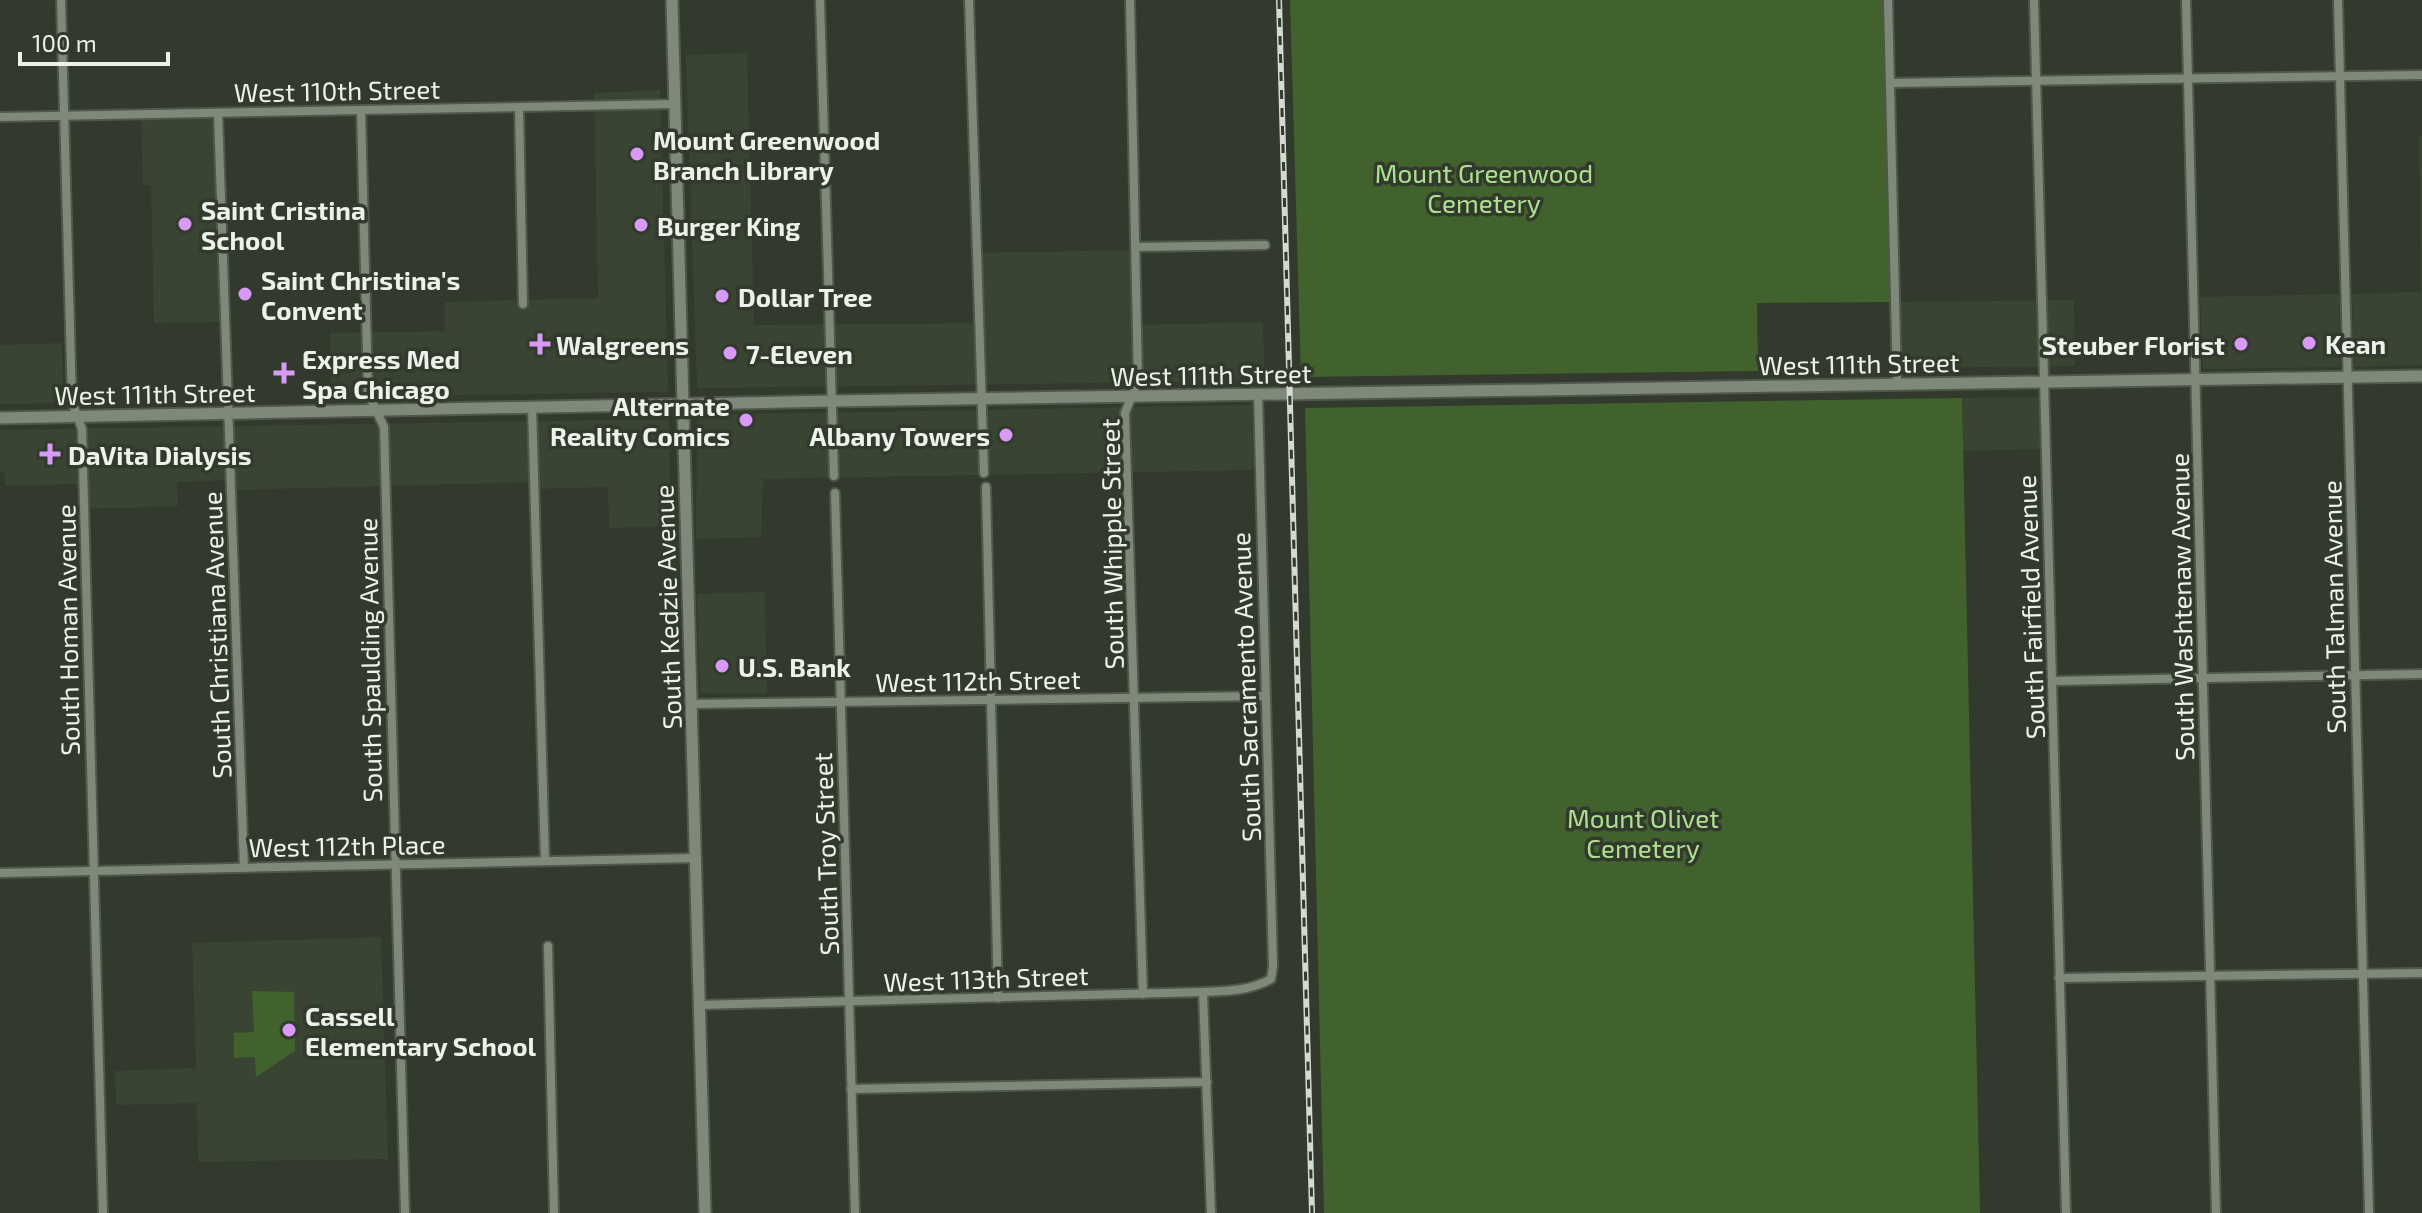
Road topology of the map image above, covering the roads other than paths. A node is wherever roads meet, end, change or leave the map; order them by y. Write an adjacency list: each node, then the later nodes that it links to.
1 (61, 0): 19 (street, South Homan Avenue)
2 (672, 0): 15 (main road, South Kedzie Avenue)
3 (820, 0): 32 (street)
4 (969, 0): 31 (street)
5 (1130, 0): 22 (street, South Whipple Street)
6 (1888, 0): 14 (street)
7 (2034, 0): 13 (street, South Fairfield Avenue)
8 (2186, 0): 12 (street, South Washtenaw Avenue)
9 (2338, 0): 11 (street, South Talman Avenue)
10 (2422, 75): 11 (street)
11 (2340, 77): 12 (street); 25 (street, South Talman Avenue)
12 (2188, 79): 13 (street); 26 (street, South Washtenaw Avenue)
13 (2036, 81): 14 (street); 27 (street, South Fairfield Avenue)
14 (1890, 83): 28 (street)
15 (675, 104): 16 (street, West 110th Street); 33 (main road, South Kedzie Avenue)
16 (519, 107): 17 (street, West 110th Street); 23 (street)
17 (361, 110): 18 (street, West 110th Street); 35 (street, South Spaulding Avenue)
18 (218, 113): 19 (street, West 110th Street); 36 (street, South Christiana Avenue)
19 (64, 116): 20 (street, West 110th Street); 37 (street, South Homan Avenue)
20 (0, 117)
21 (1265, 245): 22 (street)
22 (1137, 247): 30 (street, South Whipple Street)
23 (523, 304)
24 (2422, 376): 25 (main road, West 111th Street)
25 (2347, 377): 26 (main road, West 111th Street); 44 (street, South Talman Avenue)
26 (2195, 380): 27 (main road, West 111th Street); 45 (street, South Washtenaw Avenue)
27 (2044, 382): 28 (main road, West 111th Street); 46 (street, South Fairfield Avenue)
28 (1897, 384): 29 (main road, West 111th Street)
29 (1258, 394): 30 (main road, West 111th Street); 47 (street, South Sacramento Avenue)
30 (1132, 397): 31 (main road, West 111th Street); 48 (street, South Whipple Street)
31 (982, 399): 32 (main road, West 111th Street); 39 (street)
32 (833, 401): 33 (main road, West 111th Street); 40 (street)
33 (684, 404): 34 (main road, West 111th Street); 51 (main road, South Kedzie Avenue)
34 (532, 407): 35 (main road, West 111th Street); 53 (street)
35 (377, 410): 36 (main road, West 111th Street); 54 (street, South Spaulding Avenue)
36 (229, 413): 37 (main road, West 111th Street); 55 (street, South Christiana Avenue)
37 (77, 417): 38 (main road, West 111th Street); 56 (street, South Homan Avenue)
38 (0, 418)
39 (984, 473)
40 (834, 476)
41 (986, 487): 49 (street)
42 (835, 493): 50 (street, South Troy Street)
43 (2422, 674): 44 (street)
44 (2355, 675): 45 (street); 60 (street, South Talman Avenue)
45 (2203, 678): 46 (street); 61 (street, South Washtenaw Avenue)
46 (2052, 681): 62 (street, South Fairfield Avenue)
47 (1264, 696): 48 (street, West 112th Street); 63 (street, South Sacramento Avenue)
48 (1134, 698): 49 (street, West 112th Street); 65 (street, South Whipple Street)
49 (990, 700): 50 (street, West 112th Street); 66 (street)
50 (841, 702): 51 (street, West 112th Street); 67 (street, South Troy Street)
51 (691, 704): 52 (main road, South Kedzie Avenue)
52 (695, 858): 53 (street, West 112th Place); 68 (main road, South Kedzie Avenue)
53 (545, 861): 54 (street, West 112th Place)
54 (394, 865): 55 (street, West 112th Place); 72 (street, South Spaulding Avenue)
55 (244, 868): 56 (street, West 112th Place)
56 (93, 871): 57 (street, West 112th Place); 71 (street, South Homan Avenue)
57 (0, 873)
58 (548, 946): 73 (street)
59 (2422, 973): 60 (street)
60 (2362, 974): 61 (street); 79 (street, South Talman Avenue)
61 (2210, 976): 62 (street); 78 (street, South Washtenaw Avenue)
62 (2059, 978): 77 (street, South Fairfield Avenue)
63 (1271, 979): 64 (street, West 113th Street)
64 (1203, 992): 65 (street, West 113th Street); 69 (street)
65 (1143, 994): 66 (street, West 113th Street)
66 (998, 998): 67 (street, West 113th Street)
67 (849, 1001): 68 (street, West 113th Street); 70 (street, South Troy Street)
68 (699, 1005): 74 (main road, South Kedzie Avenue)
69 (1207, 1082): 70 (street); 76 (street)
70 (851, 1089): 75 (street, South Troy Street)
71 (103, 1213)
72 (405, 1213)
73 (554, 1213)
74 (705, 1213)
75 (855, 1213)
76 (1211, 1213)
77 (2066, 1213)
78 (2216, 1213)
79 (2369, 1213)

